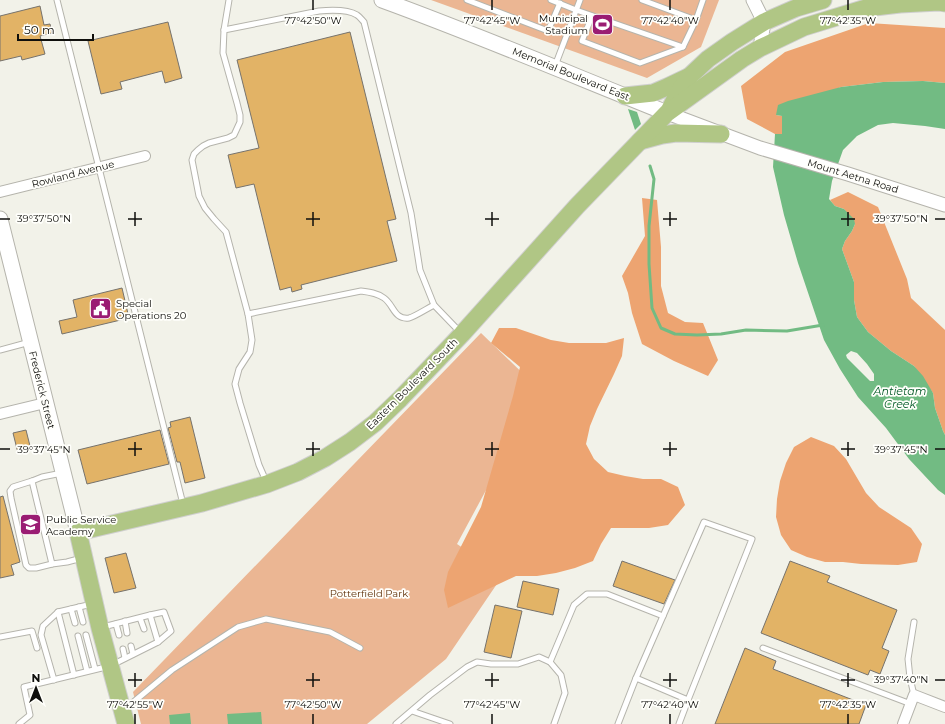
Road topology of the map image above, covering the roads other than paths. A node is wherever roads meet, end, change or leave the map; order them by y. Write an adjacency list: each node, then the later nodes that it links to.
1 (57, 0): 29 (lane)
2 (229, 0): 18 (lane)
3 (382, 0): 21 (main road, Memorial Boulevard East)
4 (467, 0): 11 (lane)
5 (551, 0): 12 (lane)
6 (580, 0): 14 (lane)
7 (642, 0): 16 (lane)
8 (703, 0): 16 (lane)
9 (753, 0): 17 (street)
10 (823, 0): 17 (main road, Eastern Boulevard South)
11 (475, 1): 12 (lane)
12 (560, 3): 14 (lane)
13 (945, 3): 20 (main road, Eastern Boulevard South)
14 (576, 10): 15 (lane); 21 (lane)
15 (592, 16): 19 (lane); 19 (lane)
16 (696, 20): 19 (lane)
17 (764, 22): 20 (street); 22 (main road, Eastern Boulevard South)
18 (224, 30): 33 (lane); 34 (lane)
19 (683, 47)
20 (760, 48): 24 (main road, Eastern Boulevard South)
21 (555, 67): 23 (main road, Memorial Boulevard East)
22 (691, 75): 23 (main road); 24 (main road, Eastern Boulevard South)
23 (625, 96): 24 (main road, Memorial Boulevard East)
24 (667, 113): 25 (street, Memorial Boulevard East); 26 (main road, Eastern Boulevard South)
25 (721, 134): 26 (main road); 27 (street, Memorial Boulevard East)
26 (640, 142): 35 (main road, Eastern Boulevard South)
27 (760, 148): 31 (street, Mount Aetna Road)
28 (145, 156): 29 (street, Rowland Avenue)
29 (100, 167): 30 (street, Rowland Avenue); 43 (lane)
30 (0, 192)
31 (945, 205)
32 (0, 219): 36 (main road, Frederick Street)
33 (434, 304): 34 (lane); 35 (lane)
34 (248, 314): 42 (lane)
35 (462, 334): 42 (main road, Eastern Boulevard South)
36 (30, 342): 37 (lane); 38 (main road, Frederick Street)
37 (0, 350)
38 (45, 403): 39 (street); 40 (main road, Frederick Street)
39 (0, 414)
40 (63, 472): 41 (lane); 44 (main road, Frederick Street)
41 (32, 481): 46 (lane); 46 (lane)
42 (267, 484): 43 (main road, Eastern Boulevard South)
43 (184, 507): 44 (main road, Eastern Boulevard South)
44 (78, 532): 45 (main road, Frederick Street)
45 (85, 558): 46 (lane); 47 (main road, Frederick Street)
46 (52, 564)
47 (87, 605): 48 (lane); 53 (lane); 59 (main road, Frederick Street)
48 (71, 609): 49 (lane); 56 (lane)
49 (58, 612): 73 (lane); 75 (lane)
50 (150, 615): 52 (lane); 62 (lane); 62 (lane)
51 (663, 616): 70 (lane); 74 (lane); 76 (lane)
52 (140, 618): 54 (lane); 57 (lane)
53 (83, 622)
54 (125, 622): 58 (lane); 59 (lane)
55 (914, 622): 77 (lane)
56 (75, 623)
57 (144, 629)
58 (127, 633)
59 (102, 634): 71 (main road, Frederick Street)
60 (78, 636): 72 (lane)
61 (0, 637): 64 (lane)
62 (158, 642): 68 (lane)
63 (131, 646): 68 (lane)
64 (37, 648)
65 (360, 648): 80 (lane)
66 (763, 648): 77 (lane)
67 (123, 649): 69 (lane)
68 (133, 654): 69 (lane)
69 (125, 658): 71 (lane)
70 (550, 662): 79 (lane); 84 (lane)
71 (103, 668): 72 (lane); 80 (main road, Frederick Street)
72 (87, 671): 73 (lane)
73 (74, 675): 75 (lane)
74 (636, 678): 76 (lane); 85 (lane)
75 (54, 680): 81 (lane)
76 (688, 700): 86 (lane)
77 (913, 700): 78 (street); 87 (street)
78 (945, 707)
79 (412, 711): 82 (lane); 83 (lane)
80 (124, 717)
81 (19, 724)
82 (396, 724)
83 (450, 724)
84 (554, 724)
85 (618, 724)
86 (679, 724)
87 (903, 724)

